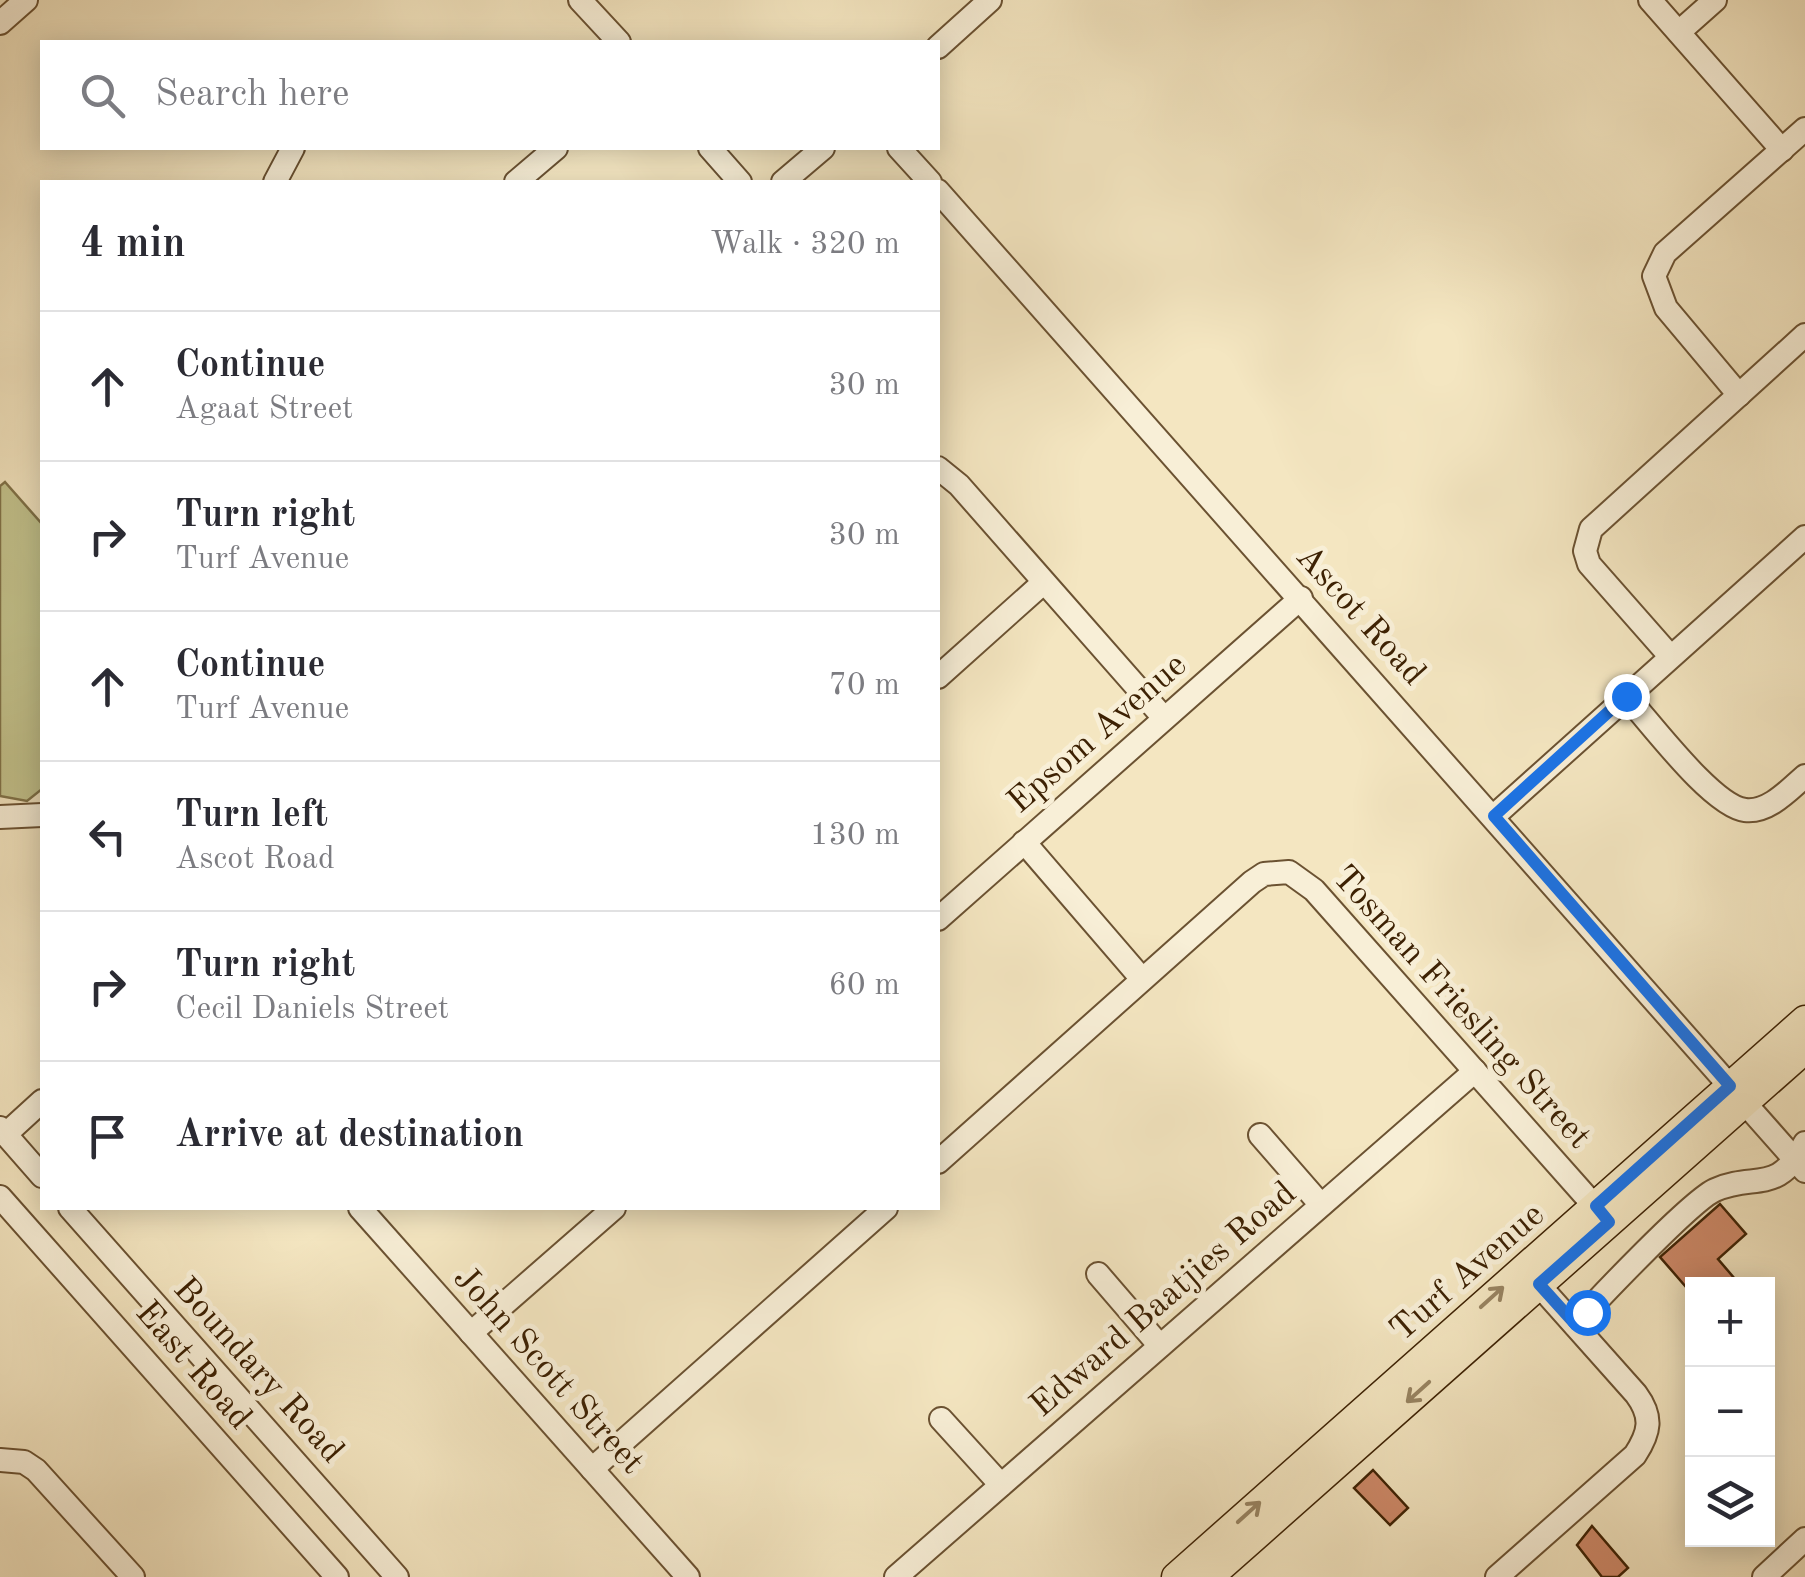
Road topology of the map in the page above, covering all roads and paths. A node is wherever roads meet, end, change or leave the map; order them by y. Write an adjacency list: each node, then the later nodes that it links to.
1 (26, 0): 6 (street)
2 (580, 0): 8 (street)
3 (990, 0): 9 (street)
4 (1650, 0): 7 (street)
5 (1715, 0): 7 (street)
6 (0, 23)
7 (1679, 32): 16 (street)
8 (616, 40)
9 (940, 45)
10 (1805, 129): 16 (street)
11 (292, 150): 17 (street)
12 (554, 150): 18 (street)
13 (712, 150): 19 (street)
14 (821, 150): 20 (street)
15 (901, 150): 21 (street)
16 (1782, 150): 24 (street)
17 (276, 180)
18 (518, 180)
19 (738, 180)
20 (785, 180)
21 (928, 180)
22 (940, 193): 28 (street, Ascot Road)
23 (1805, 335): 24 (street)
24 (1739, 395): 29 (street)
25 (940, 470): 27 (street)
26 (1805, 537): 29 (street)
27 (1043, 583): 30 (street); 32 (street)
28 (1301, 598): 32 (street, Epsom Avenue); 34 (street, Ascot Road)
29 (1670, 656): 31 (street)
30 (940, 675)
31 (1626, 696): 33 (street); 34 (street)
32 (1164, 718): 35 (street, Epsom Avenue)
33 (1805, 776)
34 (1494, 816): 41 (street, Ascot Road)
35 (1024, 842): 36 (street, Epsom Avenue); 37 (street)
36 (940, 917)
37 (1142, 979): 40 (street, Tosman Friesling Street); 46 (street, Tosman Friesling Street)
38 (1805, 1020): 41 (main road, Turf Avenue)
39 (1805, 1049): 41 (main road, Turf Avenue)
40 (1475, 1071): 49 (street, Edward Baatjies Road); 54 (street, Tosman Friesling Street)
41 (1738, 1094): 45 (street, Ascot Road); 54 (main road, Turf Avenue)
42 (40, 1103): 43 (street)
43 (3, 1131): 47 (street)
44 (1260, 1135): 49 (street)
45 (1802, 1158): 57 (street)
46 (940, 1160)
47 (40, 1174)
48 (0, 1197): 66 (street, East Road)
49 (1321, 1205): 59 (street, Edward Baatjies Road)
50 (72, 1210): 67 (street, Boundary Road)
51 (362, 1210): 58 (street, John Scott Street)
52 (612, 1210): 58 (street)
53 (884, 1210): 62 (street)
54 (1602, 1214): 56 (main road, Turf Avenue)
55 (1098, 1274): 59 (street)
56 (1532, 1276): 57 (street); 70 (main road, Turf Avenue, one-way to 56); 71 (main road, Turf Avenue, one-way to 71)
57 (1576, 1325): 72 (street)
58 (471, 1333): 62 (street, John Scott Street)
59 (1160, 1346): 63 (street, Edward Baatjies Road)
60 (941, 1418): 63 (street)
61 (0, 1460): 65 (street)
62 (592, 1470): 68 (street, John Scott Street)
63 (1001, 1485): 69 (street, Edward Baatjies Road)
64 (1805, 1539): 73 (street)
65 (133, 1577)
66 (336, 1577)
67 (397, 1577)
68 (688, 1577)
69 (896, 1577)
70 (1176, 1577)
71 (1209, 1577)
72 (1497, 1577)
73 (1764, 1577)

